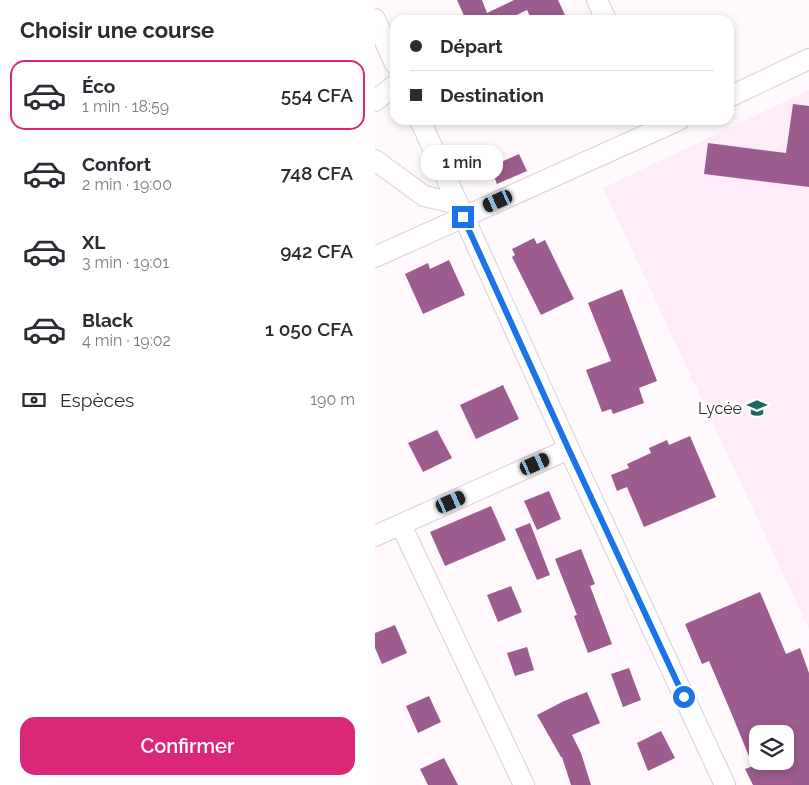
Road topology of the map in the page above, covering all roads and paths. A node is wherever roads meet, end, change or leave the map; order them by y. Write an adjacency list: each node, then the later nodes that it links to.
1 (597, 0): 2 (street)
2 (604, 15)
3 (375, 19): 4 (street)
4 (390, 53)
5 (809, 60): 7 (street)
6 (390, 90): 8 (street)
7 (734, 95)
8 (375, 101)
9 (422, 125): 12 (street)
10 (653, 126): 12 (street)
11 (375, 160): 12 (street)
12 (461, 210): 13 (street); 14 (street)
13 (375, 257)
14 (569, 450): 15 (street); 18 (street)
15 (401, 525): 16 (street); 17 (street)
16 (375, 536)
17 (524, 785)
18 (725, 785)

